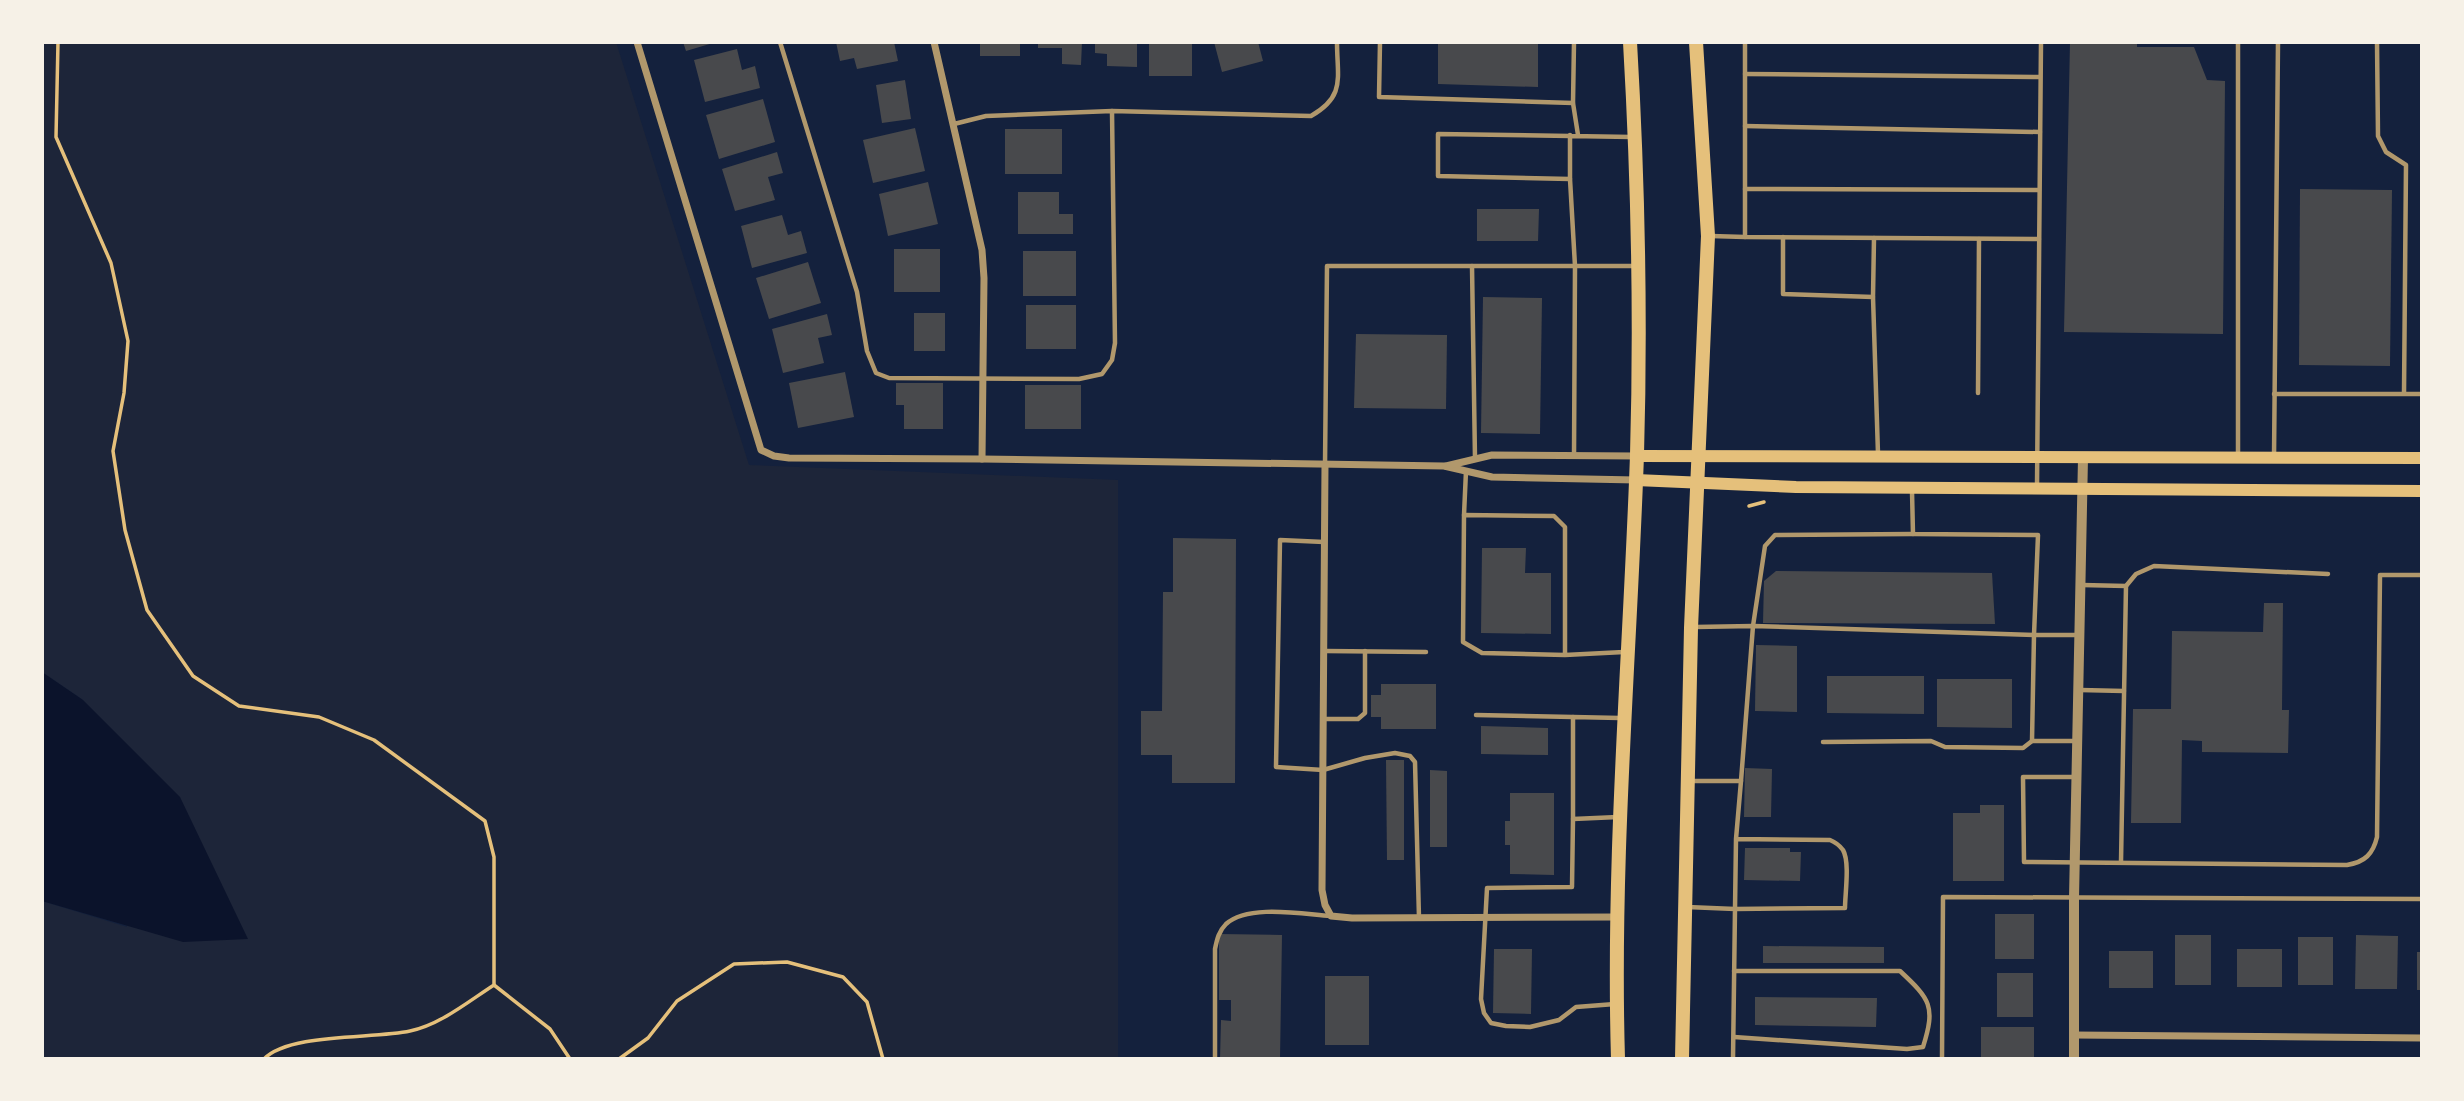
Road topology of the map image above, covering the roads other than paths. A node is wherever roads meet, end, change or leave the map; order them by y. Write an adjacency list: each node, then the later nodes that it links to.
1 (637, 42): 51 (street)
2 (780, 42): 37 (lane)
3 (934, 42): 18 (street)
4 (1337, 42): 17 (lane)
5 (1380, 42): 16 (lane)
6 (1573, 42): 16 (lane)
7 (1630, 42): 23 (main road)
8 (1696, 42): 27 (main road)
9 (1745, 42): 14 (lane)
10 (2041, 42): 15 (lane)
11 (2238, 42): 48 (lane)
12 (2278, 42): 40 (lane)
13 (2377, 42): 39 (lane)
14 (1745, 74): 15 (lane); 19 (lane)
15 (2040, 77): 20 (lane)
16 (1573, 103): 22 (lane)
17 (1112, 111): 18 (lane); 37 (lane)
18 (954, 124): 37 (street)
19 (1745, 126): 20 (lane); 25 (lane)
20 (2040, 132): 26 (lane)
21 (1570, 135): 22 (lane); 24 (lane); 24 (lane)
22 (1578, 135): 23 (lane)
23 (1635, 137): 34 (main road)
24 (1570, 179): 33 (lane)
25 (1745, 189): 26 (lane); 28 (lane)
26 (2039, 190): 32 (lane)
27 (1708, 236): 28 (lane); 44 (main road)
28 (1745, 237): 29 (lane)
29 (1783, 237): 30 (lane); 36 (lane)
30 (1874, 238): 31 (lane); 36 (lane)
31 (1979, 239): 32 (lane); 38 (lane)
32 (2039, 239): 46 (lane)
33 (1575, 266): 34 (lane); 35 (lane); 42 (lane)
34 (1639, 266): 43 (main road)
35 (1472, 267): 52 (lane); 53 (lane)
36 (1873, 297): 45 (lane)
37 (982, 379): 51 (street)
38 (1978, 393)
39 (2404, 393): 40 (lane); 41 (lane)
40 (2274, 394): 49 (lane)
41 (2422, 394)
42 (1574, 456): 43 (street); 52 (street)
43 (1637, 456): 44 (main road); 56 (main road)
44 (1699, 456): 45 (main road); 57 (main road)
45 (1878, 456): 46 (main road)
46 (2037, 458): 47 (main road); 59 (lane)
47 (2083, 458): 48 (main road); 60 (street)
48 (2238, 458): 49 (main road)
49 (2274, 458): 50 (main road)
50 (2422, 458)
51 (982, 459): 53 (street)
52 (1475, 459): 54 (street)
53 (1325, 465): 54 (street); 64 (street)
54 (1444, 466): 55 (street)
55 (1465, 471): 56 (street); 62 (lane)
56 (1636, 480): 57 (main road); 76 (main road)
57 (1697, 483): 58 (main road); 70 (main road)
58 (1912, 488): 59 (main road); 63 (lane)
59 (2037, 489): 60 (main road)
60 (2083, 490): 61 (main road); 67 (street)
61 (2422, 491)
62 (1464, 514): 77 (lane); 77 (lane)
63 (1913, 534): 69 (lane); 71 (lane)
64 (1324, 542): 73 (street); 87 (lane)
65 (2328, 574): 68 (lane)
66 (2422, 575): 95 (lane)
67 (2081, 585): 68 (lane); 72 (street)
68 (2126, 586): 79 (lane)
69 (1752, 626): 70 (lane); 71 (lane); 90 (lane)
70 (1691, 628): 89 (main road)
71 (2034, 635): 72 (lane); 84 (lane)
72 (2080, 635): 78 (street)
73 (1324, 651): 74 (lane); 83 (street)
74 (1364, 651): 75 (lane); 83 (lane)
75 (1426, 652)
76 (1628, 652): 77 (lane); 82 (main road)
77 (1565, 655)
78 (2079, 690): 79 (lane); 85 (street)
79 (2124, 691): 95 (lane)
80 (1476, 715): 81 (lane)
81 (1573, 717): 82 (lane); 92 (lane)
82 (1625, 718): 91 (main road)
83 (1323, 719): 87 (street)
84 (2032, 741): 85 (lane); 86 (lane)
85 (2078, 741): 88 (street)
86 (1823, 742)
87 (1323, 770): 100 (street); 102 (lane)
88 (2077, 777): 94 (street); 94 (lane)
89 (1687, 781): 90 (lane); 98 (main road)
90 (1741, 781): 93 (lane)
91 (1622, 817): 92 (lane); 101 (main road)
92 (1573, 819): 103 (lane)
93 (1735, 839): 99 (lane); 99 (lane)
94 (2075, 862): 95 (lane); 96 (street)
95 (2120, 862)
96 (2074, 898): 97 (lane); 106 (street); 113 (lane)
97 (2422, 899)
98 (1685, 906): 99 (lane); 111 (main road)
99 (1735, 909): 104 (lane)
100 (1331, 916): 102 (street); 109 (lane)
101 (1618, 917): 103 (street); 105 (main road)
102 (1419, 918): 103 (street)
103 (1485, 918): 105 (lane)
104 (1734, 971): 107 (lane); 107 (lane)
105 (1616, 1003): 110 (main road)
106 (2074, 1035): 108 (street); 114 (street)
107 (1734, 1037): 112 (lane)
108 (2422, 1038)
109 (1215, 1059)
110 (1618, 1059)
111 (1682, 1059)
112 (1733, 1059)
113 (1942, 1059)
114 (2074, 1059)

